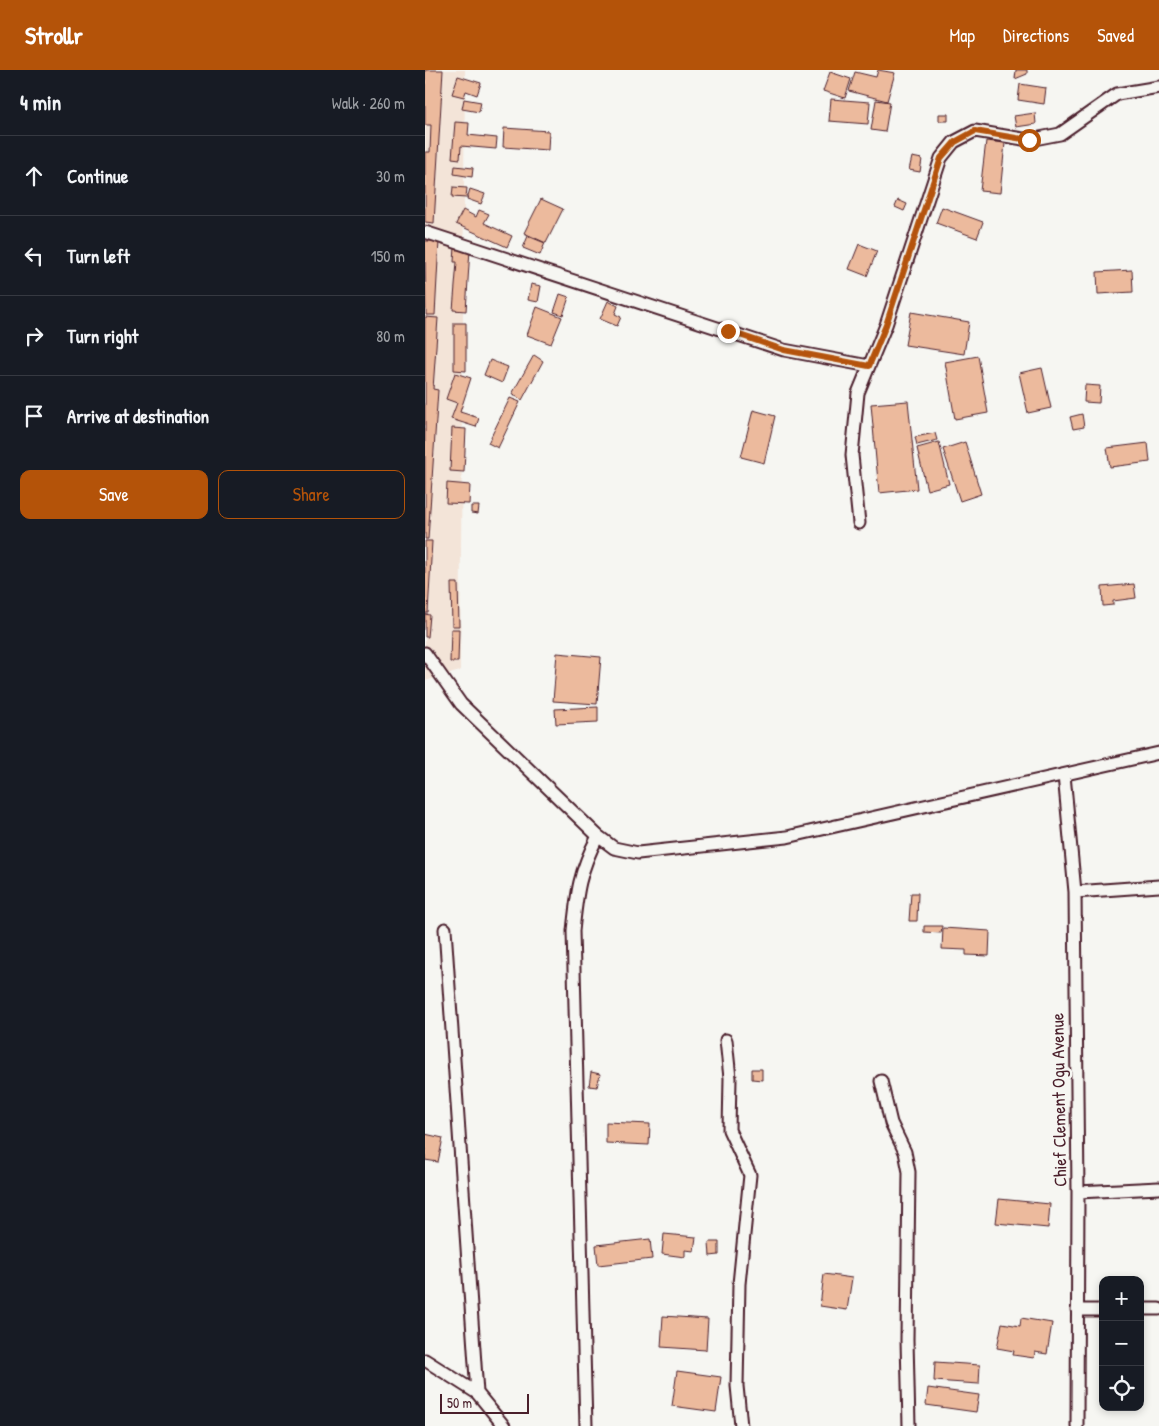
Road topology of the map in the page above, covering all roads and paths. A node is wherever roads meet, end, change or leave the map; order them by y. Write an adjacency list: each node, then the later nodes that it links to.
1 (1159, 87): 3 (street)
2 (425, 232): 3 (street)
3 (869, 366): 4 (street)
4 (859, 523)
5 (425, 653): 8 (street)
6 (1159, 753): 7 (street)
7 (1063, 775): 8 (street); 10 (street, Chief Clement Ogu Avenue)
8 (598, 836): 23 (street)
9 (1159, 886): 10 (street)
10 (1075, 892): 15 (street, Chief Clement Ogu Avenue)
11 (445, 929): 21 (street)
12 (726, 1040): 24 (street)
13 (881, 1081): 25 (street)
14 (1159, 1188): 15 (street)
15 (1078, 1192): 18 (street, Chief Clement Ogu Avenue)
16 (1144, 1309): 17 (street)
17 (1159, 1309)
18 (1077, 1310): 19 (street); 26 (street, Chief Clement Ogu Avenue)
19 (1099, 1310)
20 (425, 1360): 21 (street)
21 (477, 1393): 22 (street)
22 (504, 1426)
23 (586, 1426)
24 (741, 1426)
25 (909, 1426)
26 (1077, 1426)

